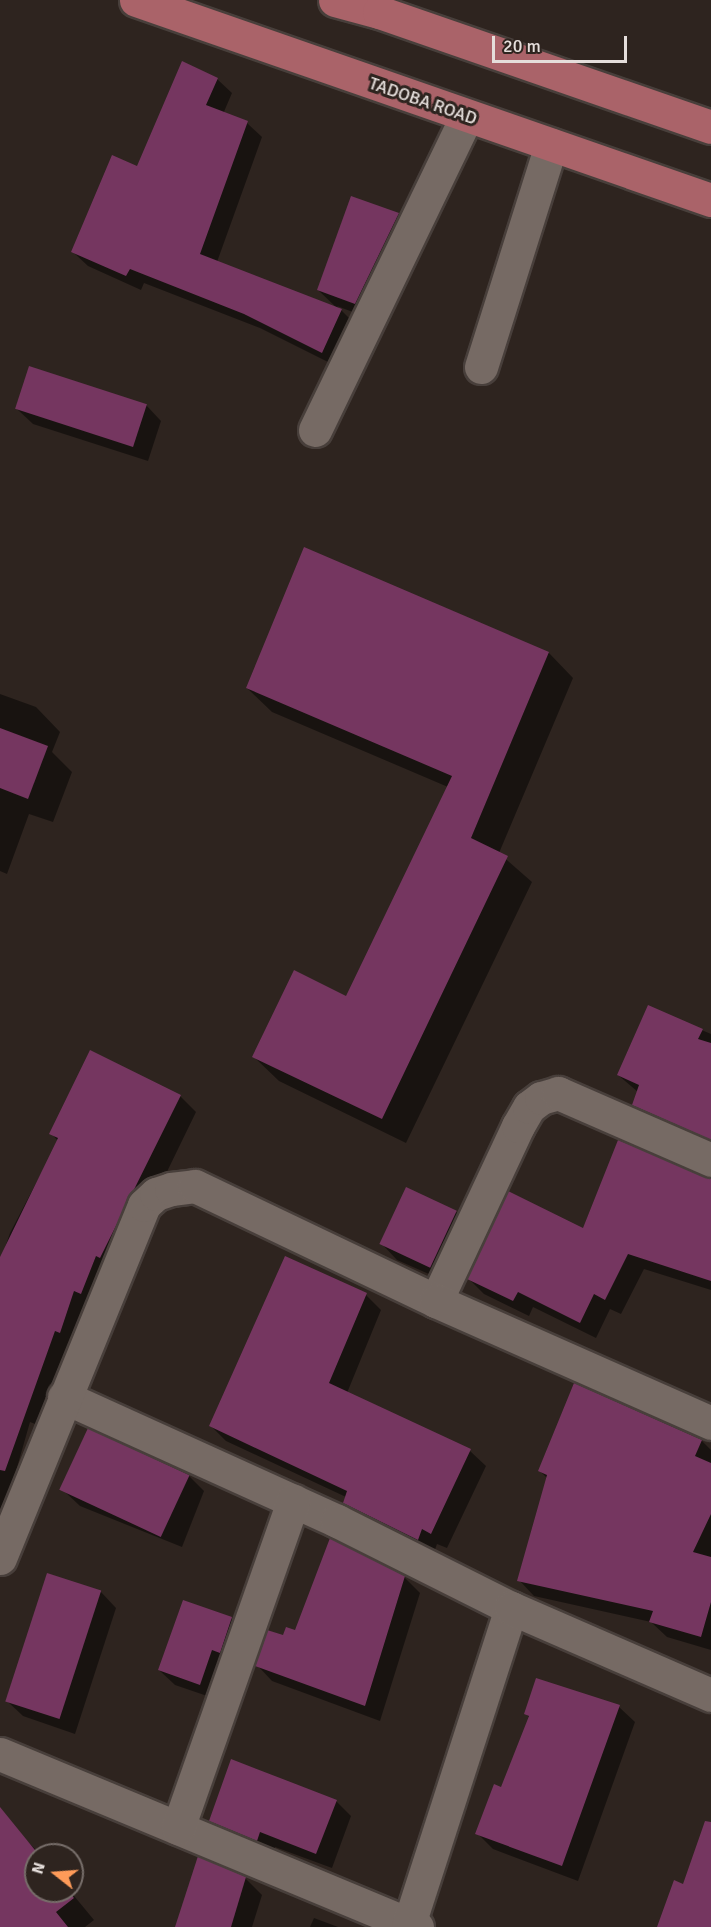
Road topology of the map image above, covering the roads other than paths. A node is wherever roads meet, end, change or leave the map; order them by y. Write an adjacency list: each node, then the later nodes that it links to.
1 (136, 0): 4 (main road, TADOBA ROAD)
2 (335, 0): 3 (main road)
3 (382, 6): 5 (main road)
4 (467, 116): 6 (main road, TADOBA ROAD); 9 (street)
5 (711, 127)
6 (551, 144): 7 (main road, TADOBA ROAD); 8 (street)
7 (711, 200)
8 (481, 367)
9 (315, 429)
10 (711, 1160): 11 (street)
11 (436, 1301): 12 (street); 13 (street)
12 (64, 1397): 14 (street); 15 (street)
13 (711, 1423)
14 (293, 1501): 16 (street); 19 (street)
15 (0, 1558)
16 (511, 1608): 17 (street); 20 (street)
17 (711, 1695)
18 (0, 1754): 19 (street)
19 (177, 1828): 20 (street)
20 (413, 1926)

